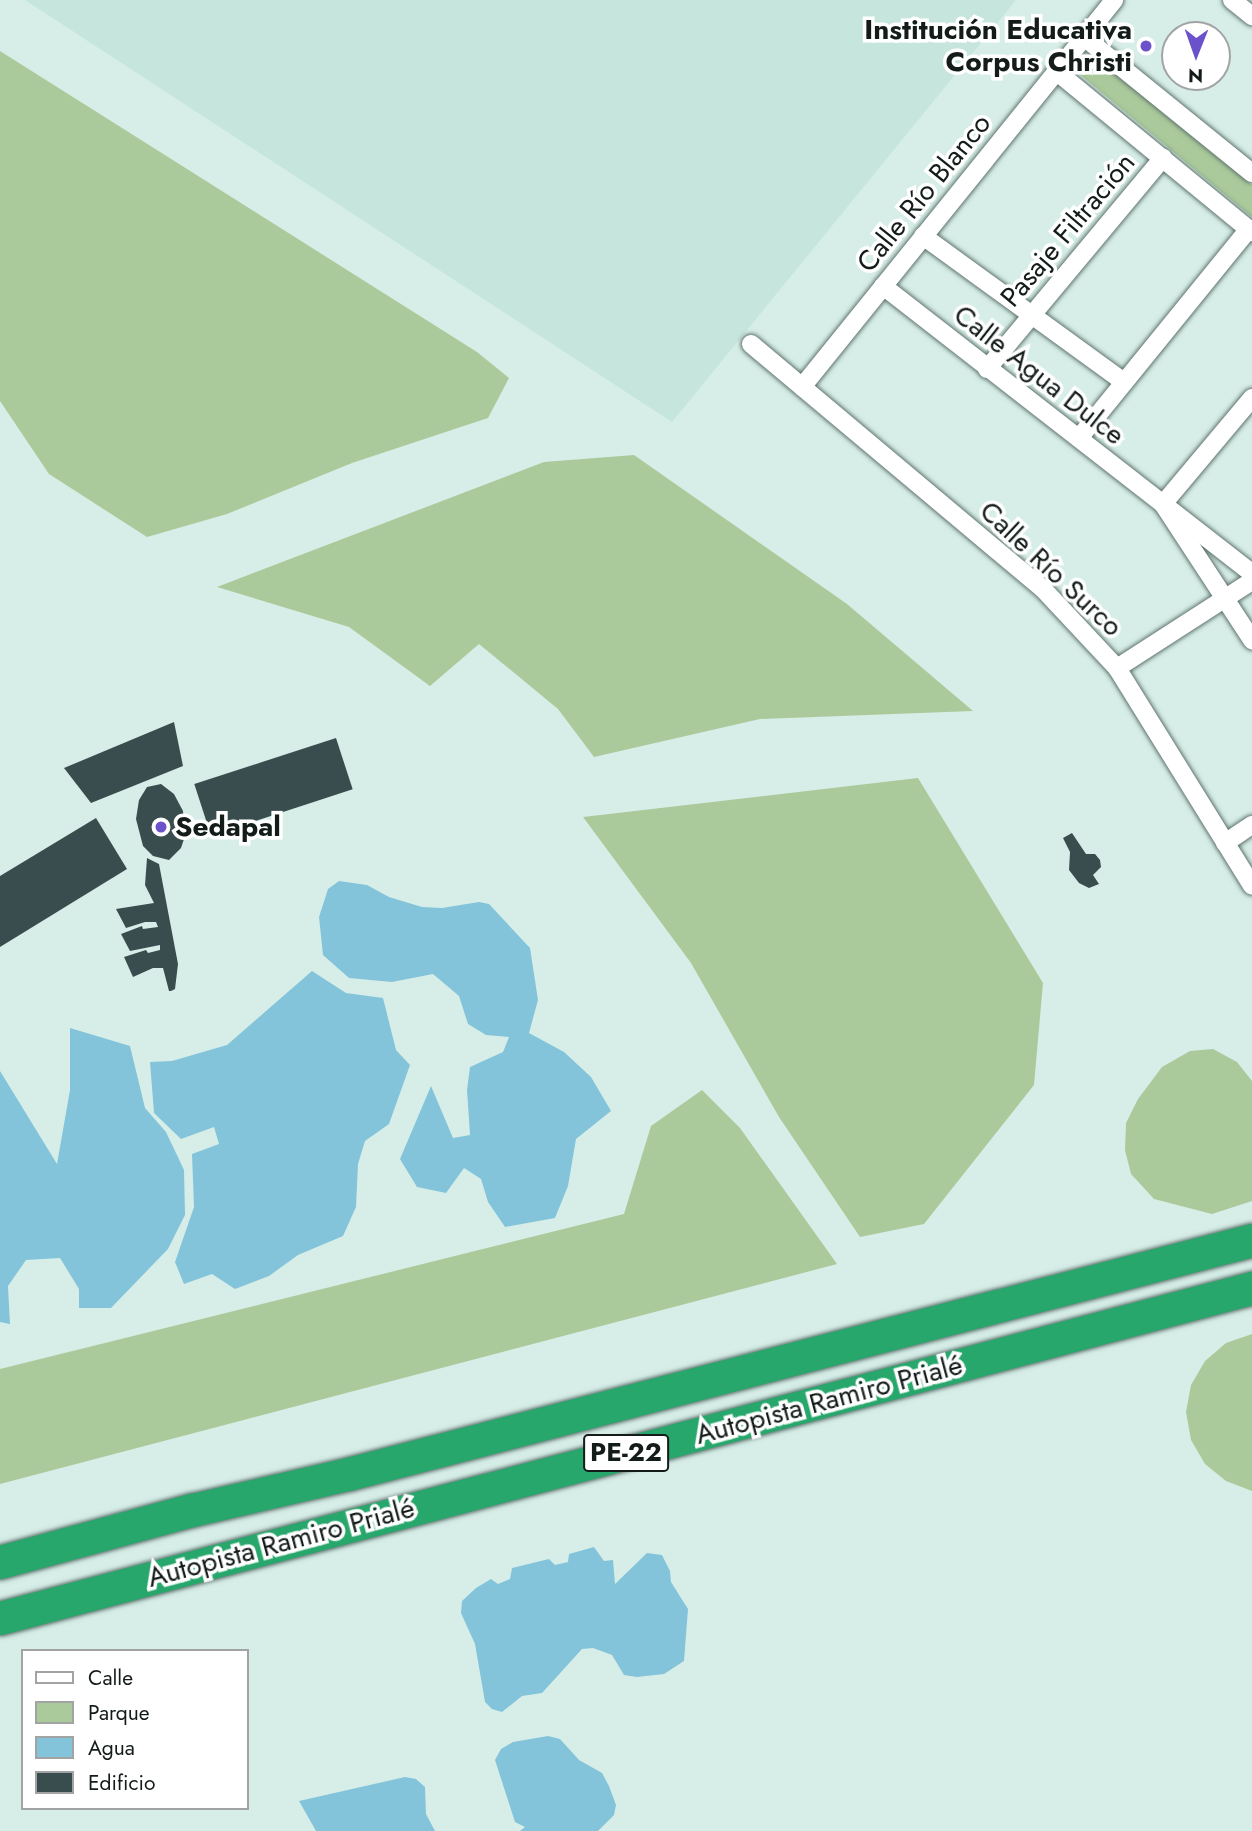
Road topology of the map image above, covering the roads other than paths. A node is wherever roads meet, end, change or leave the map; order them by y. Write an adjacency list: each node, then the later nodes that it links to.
1 (1114, 0): 4 (street, Calle Río Blanco)
2 (1232, 0): 3 (street)
3 (1252, 16)
4 (1084, 37): 5 (street, Calle Río Blanco); 7 (street)
5 (1056, 72): 6 (street); 9 (street, Calle Río Blanco)
6 (1163, 158): 8 (street); 11 (street, Pasaje Filtración)
7 (1252, 173)
8 (1250, 231): 14 (street)
9 (923, 236): 10 (street, Calle Río Blanco); 11 (street)
10 (883, 286): 13 (street, Calle Agua Dulce); 15 (street, Calle Río Blanco)
11 (1032, 315): 13 (street, Pasaje Filtración); 14 (street)
12 (751, 344): 15 (street, Calle Río Surco)
13 (987, 369): 17 (street, Calle Agua Dulce)
14 (1124, 382): 17 (street)
15 (802, 387): 23 (street, Calle Río Surco)
16 (1252, 398): 18 (street)
17 (1079, 439): 18 (street, Calle Agua Dulce)
18 (1163, 504): 19 (street, Calle Agua Dulce); 21 (street, Calle Agua Dulce)
19 (1252, 573)
20 (1252, 581): 21 (street)
21 (1227, 598): 22 (street, Calle Agua Dulce); 23 (street)
22 (1252, 640)
23 (1117, 668): 25 (street, Calle Río Surco)
24 (1252, 825): 25 (street)
25 (1225, 843): 26 (street, Calle Río Surco)
26 (1252, 886)
27 (1252, 1240): 29 (highway, Autopista Ramiro Prialé / PE-22)
28 (1252, 1288): 30 (highway, Autopista Ramiro Prialé / PE-22)
29 (0, 1562)
30 (0, 1618)

